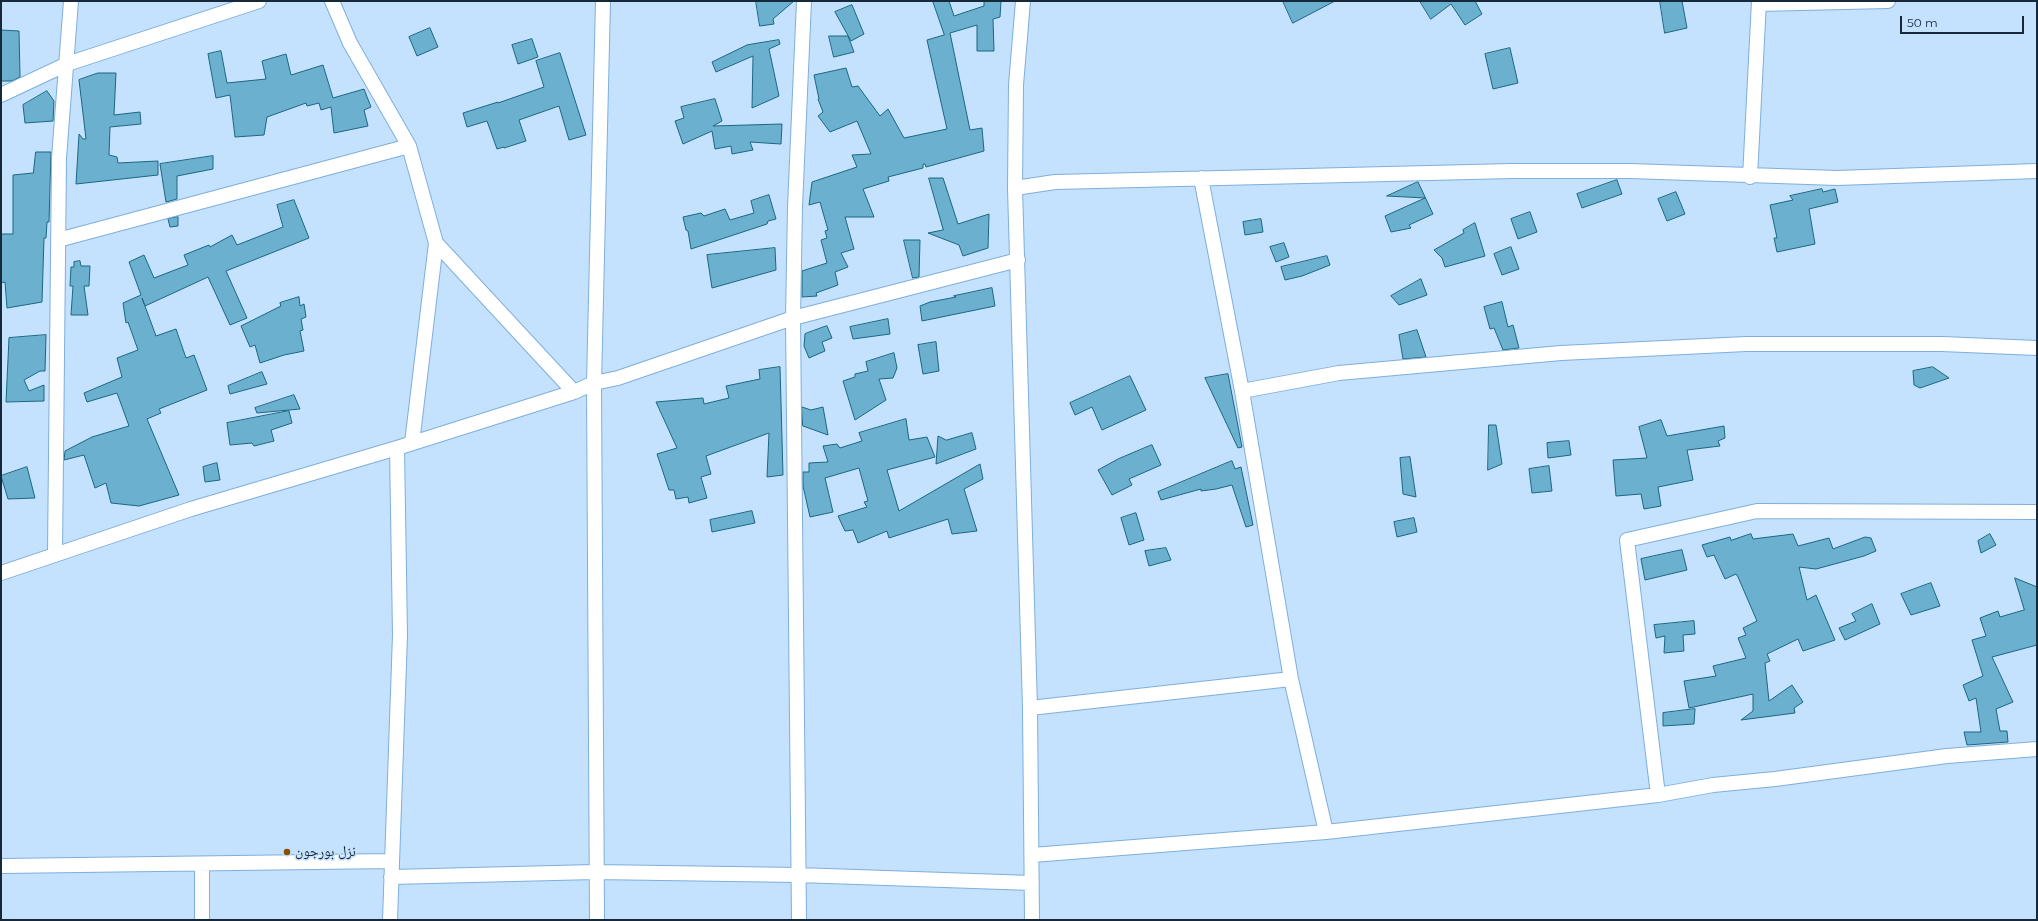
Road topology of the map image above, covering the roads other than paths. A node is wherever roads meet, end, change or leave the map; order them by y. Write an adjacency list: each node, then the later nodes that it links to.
1 (70, 1): 9 (street)
2 (259, 1): 9 (street)
3 (332, 1): 11 (street)
4 (603, 1): 21 (street)
5 (804, 1): 19 (street)
6 (1023, 1): 15 (street)
7 (1888, 1): 8 (street)
8 (1759, 3): 13 (street)
9 (67, 64): 10 (street); 16 (street)
10 (1, 95)
11 (409, 146): 16 (street); 17 (street)
12 (2037, 171): 13 (street)
13 (1750, 177): 14 (street)
14 (1201, 178): 15 (street); 22 (street)
15 (1015, 188): 18 (street)
16 (58, 240): 27 (street)
17 (436, 243): 23 (street); 24 (street)
18 (1018, 260): 19 (street); 30 (street)
19 (793, 318): 21 (street); 39 (street)
20 (2037, 348): 22 (street)
21 (594, 383): 23 (street); 38 (street)
22 (1242, 390): 29 (street)
23 (574, 392): 24 (street)
24 (412, 443): 25 (street)
25 (397, 448): 27 (street); 35 (street)
26 (2037, 512): 32 (street)
27 (55, 554): 28 (street)
28 (1, 573)
29 (1291, 679): 30 (street); 33 (street)
30 (1030, 708): 34 (street)
31 (2037, 749): 32 (street)
32 (1658, 795): 33 (street)
33 (1326, 832): 34 (street)
34 (1032, 855): 41 (street)
35 (392, 861): 36 (street); 40 (street)
36 (202, 864): 37 (street); 42 (street)
37 (1, 866)
38 (595, 872): 39 (street); 40 (street); 44 (street)
39 (798, 875): 41 (street); 45 (street)
40 (391, 877): 43 (street)
41 (1032, 883): 46 (street)
42 (202, 920)
43 (390, 920)
44 (597, 920)
45 (799, 920)
46 (1032, 920)

